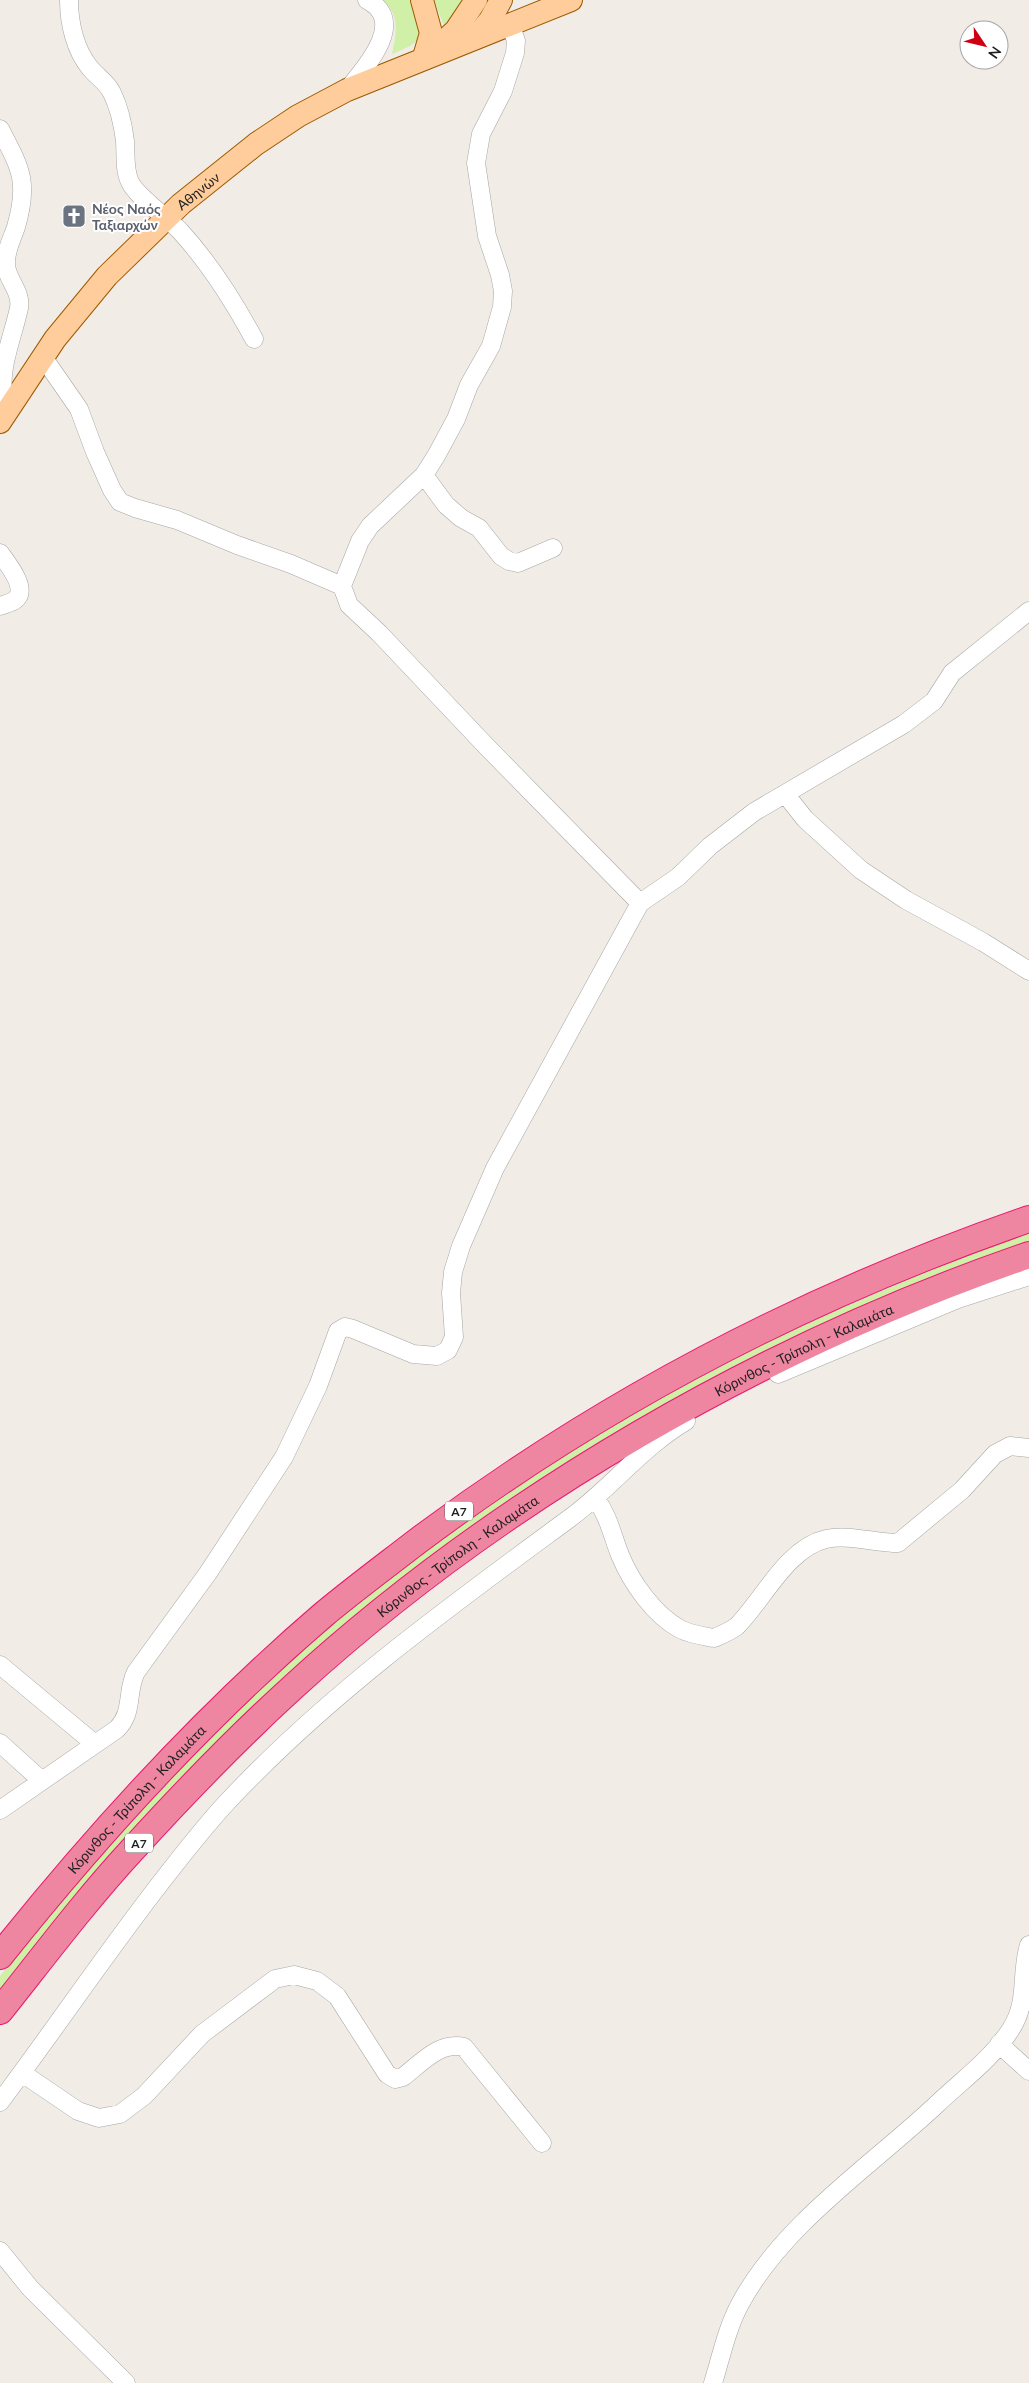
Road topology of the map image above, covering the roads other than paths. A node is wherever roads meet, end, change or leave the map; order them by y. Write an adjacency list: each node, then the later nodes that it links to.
1 (69, 0): 12 (street)
2 (367, 0): 10 (street)
3 (422, 0): 9 (main road)
4 (476, 0): 9 (main road)
5 (501, 0): 8 (main road)
6 (571, 0): 7 (main road)
7 (510, 23): 8 (main road); 16 (street)
8 (470, 41): 9 (main road)
9 (417, 61): 10 (main road, Αθηνών)
10 (347, 90): 12 (main road, Αθηνών)
11 (0, 129): 15 (street)
12 (167, 217): 13 (street); 14 (main road, Αθηνών)
13 (254, 339)
14 (43, 357): 15 (main road, Αθηνών); 19 (street)
15 (3, 404)
16 (424, 475): 17 (street); 19 (street)
17 (553, 548)
18 (0, 553): 20 (street)
19 (342, 586): 23 (street)
20 (0, 606)
21 (1029, 611): 22 (street)
22 (786, 795): 23 (street); 24 (street)
23 (640, 903): 32 (street)
24 (1029, 971)
25 (1029, 1219): 36 (highway, Κόρινθος - Τρίπολη - Καλαμάτα / Α7)
26 (1029, 1255): 37 (highway, Κόρινθος - Τρίπολη - Καλαμάτα / Α7)
27 (1029, 1276): 29 (street)
28 (1029, 1448): 29 (street)
29 (596, 1499): 40 (street)
30 (0, 1665): 32 (street)
31 (0, 1743): 33 (street)
32 (95, 1744): 33 (street)
33 (42, 1781): 34 (street)
34 (0, 1810)
35 (1029, 1945): 38 (street)
36 (0, 1956)
37 (0, 2011)
38 (999, 2044): 39 (street); 45 (street)
39 (1029, 2071)
40 (22, 2073): 41 (street); 42 (street)
41 (0, 2102)
42 (542, 2143)
43 (0, 2251): 44 (street)
44 (126, 2383)
45 (712, 2383)

